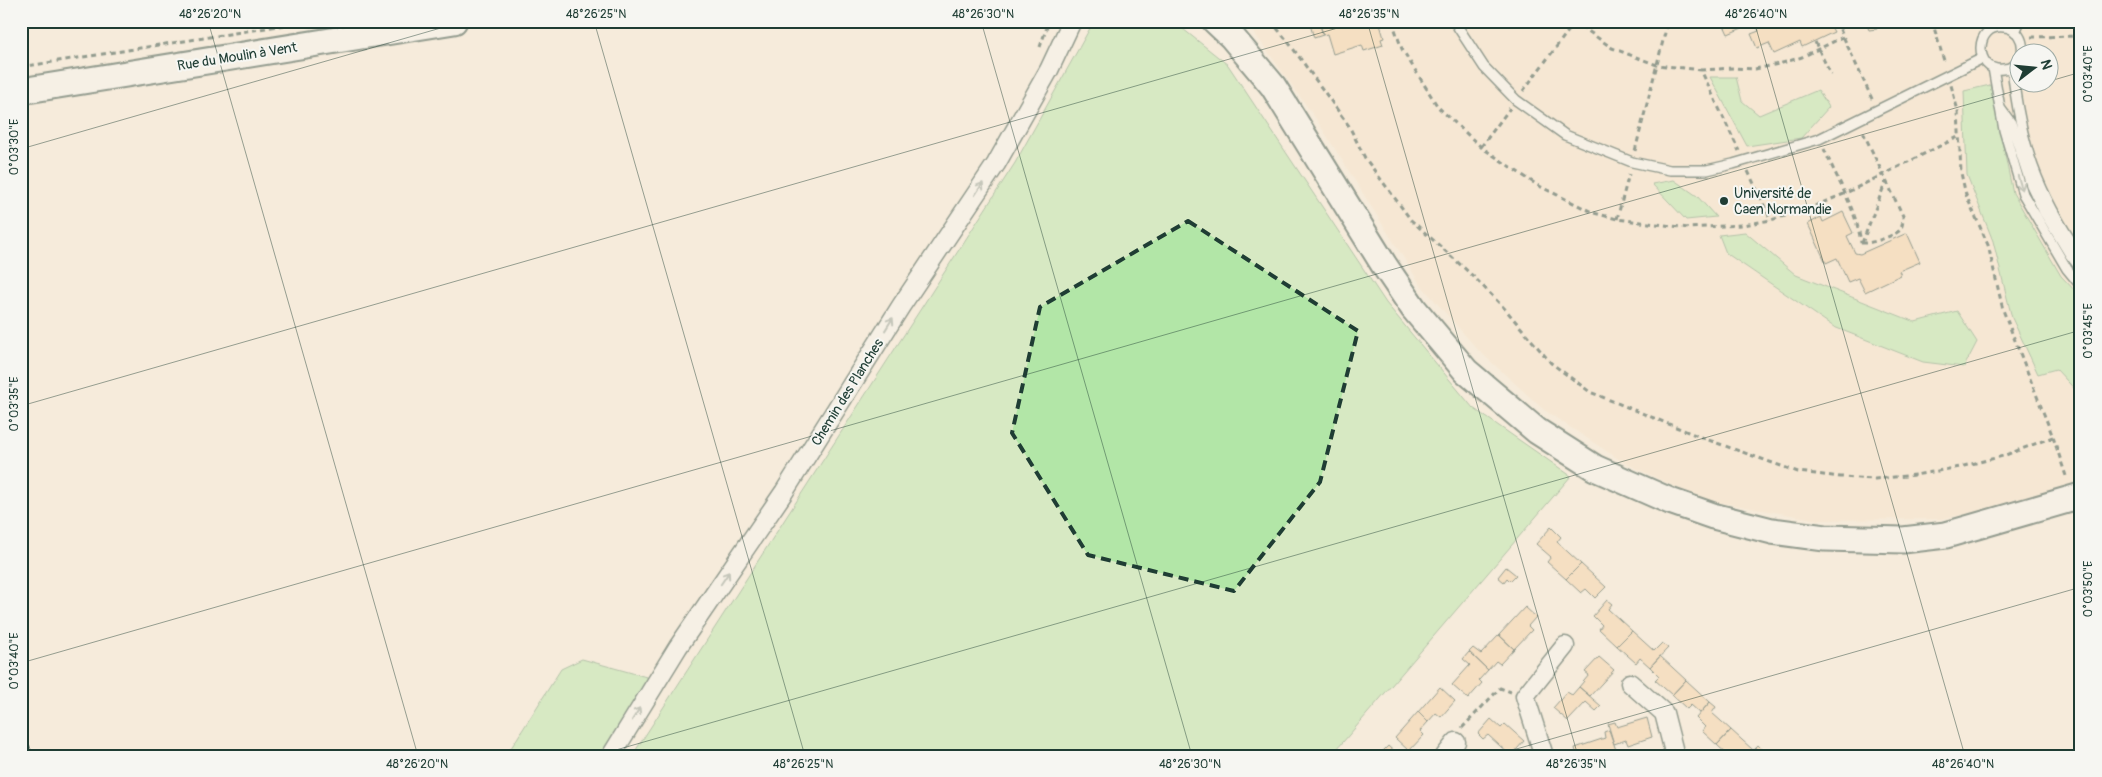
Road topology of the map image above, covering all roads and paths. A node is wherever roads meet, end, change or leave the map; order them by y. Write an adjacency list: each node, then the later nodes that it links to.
1 (310, 21): 23 (path)
2 (454, 21): 29 (main road, Rue du Moulin à Vent)
3 (1049, 21): 19 (path)
4 (1072, 21): 55 (street, Chemin des Planches, one-way to 4)
5 (1215, 21): 50 (main road)
6 (1271, 21): 28 (path)
7 (1454, 21): 31 (lane)
8 (1668, 21): 22 (path)
9 (1836, 21): 15 (path)
10 (1932, 21): 28 (path)
11 (2020, 21): 14 (lane)
12 (1575, 22): 22 (path); 31 (path)
13 (2001, 24): 14 (lane); 21 (lane)
14 (2018, 34): 16 (path); 18 (lane)
15 (1843, 36): 20 (path); 34 (path)
16 (2081, 36)
17 (1815, 42): 20 (path)
18 (2022, 42)
19 (1040, 47)
20 (1819, 49): 26 (path); 27 (path)
21 (1983, 58): 24 (lane); 28 (lane)
22 (1657, 65): 26 (path); 39 (path)
23 (21, 67)
24 (1993, 68): 25 (lane); 32 (lane)
25 (2010, 68)
26 (1701, 70): 40 (path)
27 (1830, 75)
28 (1949, 75): 34 (lane)
29 (21, 91)
30 (2014, 92): 33 (lane)
31 (1516, 100): 38 (path); 39 (lane)
32 (1998, 105): 36 (lane); 47 (lane, one-way to 47)
33 (2016, 107): 36 (lane); 45 (lane)
34 (1878, 110): 35 (lane)
35 (1858, 120): 37 (lane); 41 (path)
36 (2011, 123): 46 (lane)
37 (1820, 139): 40 (lane); 44 (path)
38 (1480, 147)
39 (1632, 162): 40 (lane); 42 (path)
40 (1744, 162): 43 (path)
41 (1886, 181): 44 (path); 44 (path)
42 (1618, 219)
43 (1771, 220)
44 (1861, 243)
45 (2081, 256)
46 (2081, 269)
47 (2081, 286)
48 (2081, 496): 50 (main road)
49 (2081, 513): 50 (main road)
50 (1946, 535)
51 (1565, 646): 53 (street)
52 (1630, 683): 57 (street)
53 (1526, 696): 54 (path); 56 (street)
54 (1450, 749)
55 (610, 756)
56 (1544, 756)
57 (1675, 756)

